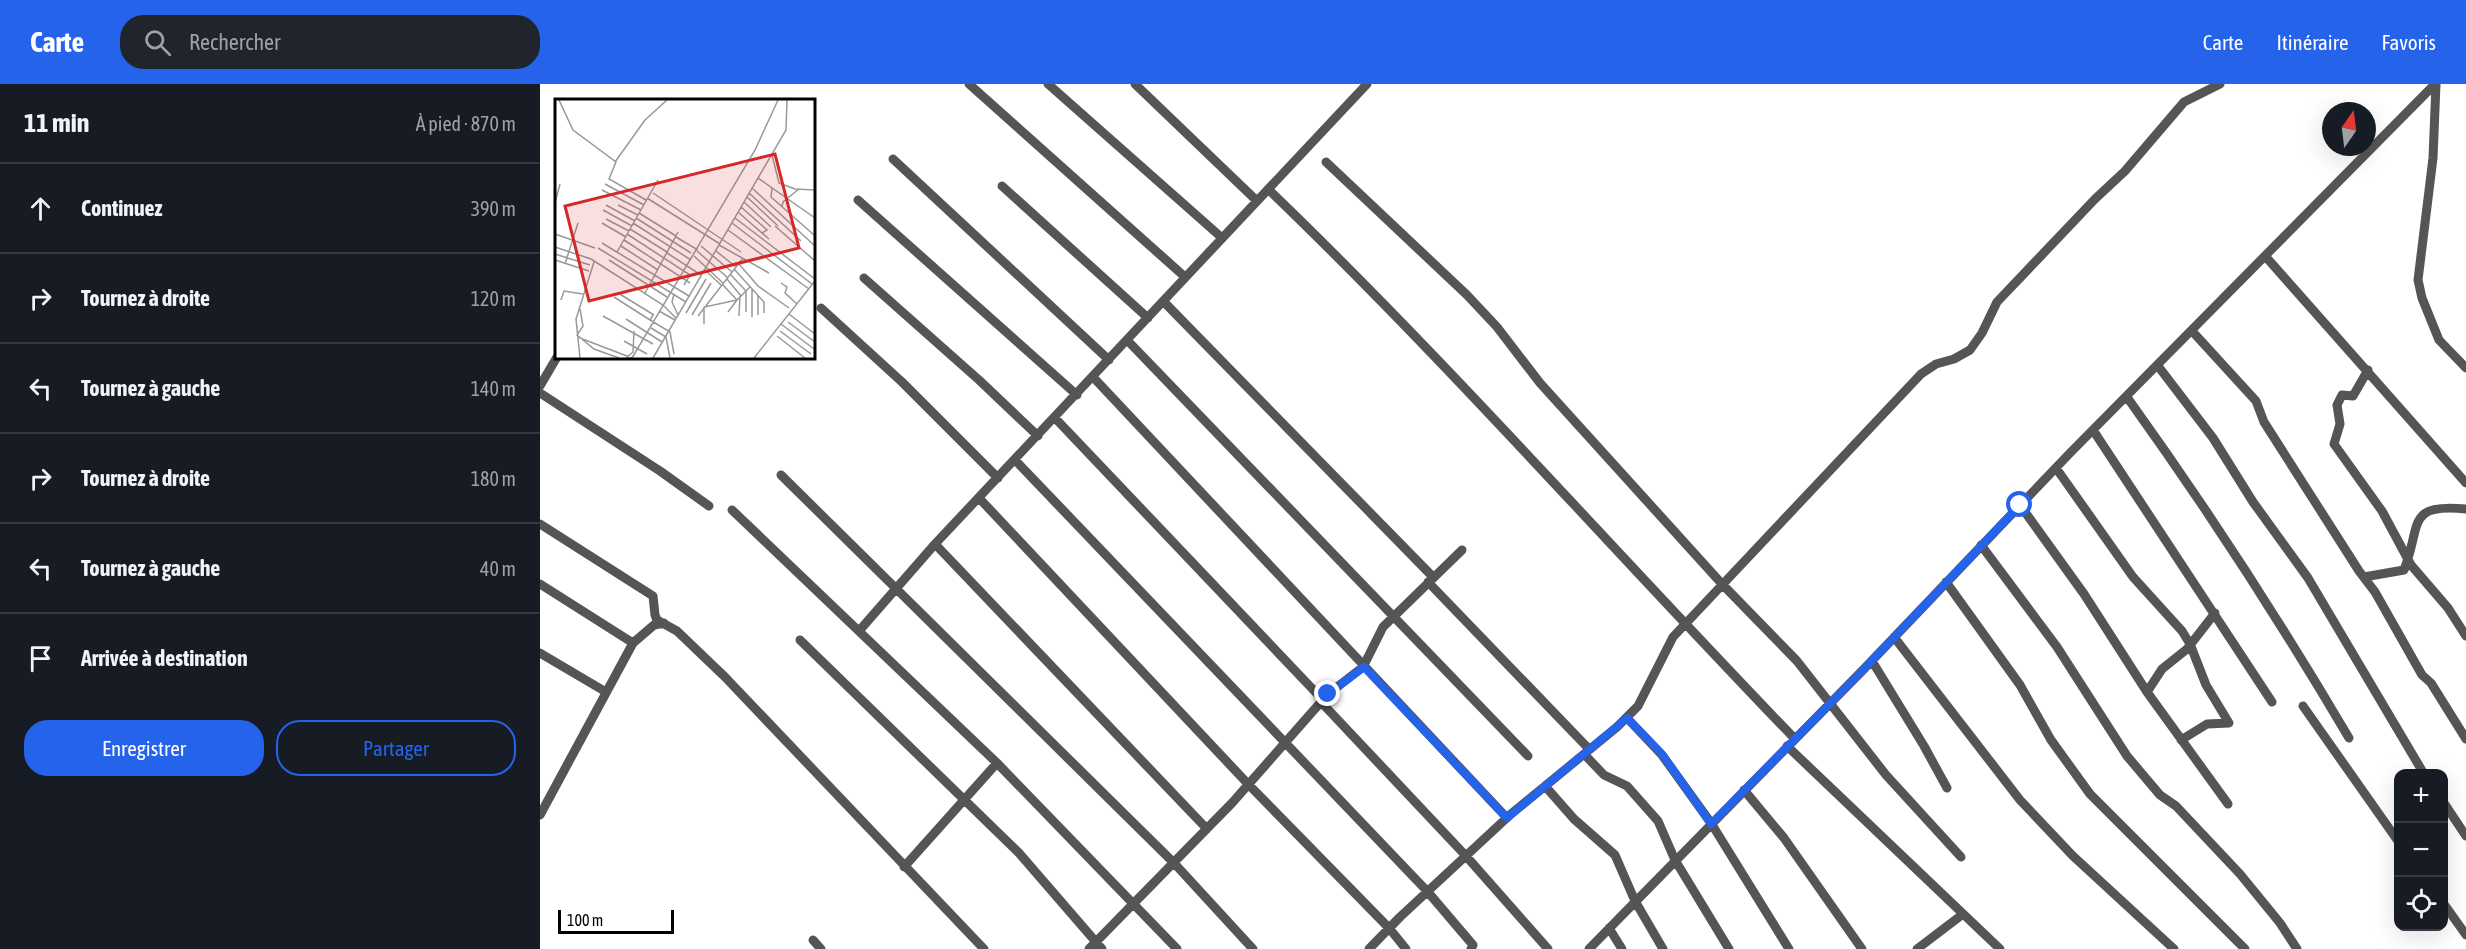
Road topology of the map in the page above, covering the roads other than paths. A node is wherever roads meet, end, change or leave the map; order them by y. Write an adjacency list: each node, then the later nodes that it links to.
1 (969, 84): 15 (street)
2 (1048, 84): 13 (street)
3 (1135, 84): 12 (street)
4 (1367, 84): 10 (street)
5 (2220, 84): 54 (street)
6 (2436, 84): 14 (street); 25 (street)
7 (894, 159): 23 (street)
8 (1326, 162): 54 (street)
9 (1002, 186): 19 (street)
10 (1268, 189): 12 (street); 59 (street)
11 (858, 200): 30 (street)
12 (1257, 201): 13 (street)
13 (1221, 237): 15 (street)
14 (2265, 257): 20 (street); 26 (street)
15 (1185, 277): 17 (street)
16 (864, 278): 34 (street)
17 (1163, 301): 19 (street); 51 (street)
18 (821, 308): 38 (street)
19 (1148, 318): 21 (street)
20 (2192, 331): 24 (street); 50 (street)
21 (1127, 340): 23 (street); 57 (street)
22 (556, 358): 28 (street)
23 (1109, 360): 27 (street)
24 (2158, 366): 31 (street); 85 (street)
25 (2466, 368)
26 (2368, 370): 39 (street); 49 (street)
27 (1093, 377): 30 (street); 68 (street)
28 (540, 386)
29 (540, 393): 42 (street)
30 (1077, 395): 32 (street)
31 (2127, 397): 33 (street); 76 (street)
32 (1055, 418): 34 (street); 71 (street)
33 (2093, 430): 36 (street); 56 (street)
34 (1038, 436): 35 (street)
35 (1015, 460): 38 (street); 80 (street)
36 (2056, 468): 41 (street); 65 (street)
37 (781, 475): 55 (street)
38 (998, 478): 40 (street)
39 (2466, 483)
40 (979, 498): 46 (street); 86 (street)
41 (2020, 505): 47 (street); 70 (street)
42 (709, 506)
43 (2466, 509): 49 (street)
44 (732, 510): 60 (street)
45 (540, 524): 58 (street)
46 (935, 544): 55 (street); 96 (street)
47 (1981, 545): 52 (street); 132 (street)
48 (1462, 550): 51 (street)
49 (2408, 560): 50 (street); 61 (street)
50 (2364, 578): 78 (street)
51 (1431, 579): 57 (street); 82 (street)
52 (1946, 582): 62 (street); 131 (street)
53 (540, 584): 64 (street)
54 (1722, 584): 59 (street); 73 (street)
55 (897, 588): 60 (street); 102 (street)
56 (2214, 613): 65 (street); 72 (street)
57 (1393, 617): 68 (street); 83 (street)
58 (666, 624): 64 (street); 103 (street)
59 (1684, 624): 75 (street); 77 (street)
60 (859, 632): 84 (street)
61 (2466, 636)
62 (1894, 637): 67 (street); 130 (street)
63 (800, 640): 90 (street)
64 (633, 643): 69 (street)
65 (2190, 644): 70 (street); 79 (street)
66 (540, 653): 69 (street)
67 (1872, 660): 73 (street); 88 (street)
68 (1364, 667): 71 (street); 94 (street)
69 (606, 692): 93 (street)
70 (2146, 692): 79 (street)
71 (1322, 701): 80 (street); 99 (street)
72 (2272, 702)
73 (1829, 704): 77 (street); 100 (street)
74 (2303, 706): 97 (street)
75 (1627, 718): 82 (street); 95 (street)
76 (2349, 738)
77 (1795, 739): 81 (street)
78 (2466, 739)
79 (2181, 740): 91 (street)
80 (1286, 742): 86 (street); 104 (street)
81 (1787, 746): 89 (street); 108 (street)
82 (1587, 752): 87 (street); 101 (street)
83 (1528, 756)
84 (997, 763): 90 (street); 106 (street)
85 (2421, 769)
86 (1248, 784): 96 (street); 109 (street)
87 (1545, 786): 94 (street); 105 (street)
88 (1947, 788)
89 (1744, 790): 95 (street); 127 (street)
90 (963, 799): 103 (street); 113 (street)
91 (2228, 804)
92 (2448, 809): 98 (street)
93 (540, 815)
94 (1507, 818): 99 (street)
95 (1711, 824): 101 (street); 126 (street)
96 (1207, 829): 102 (street)
97 (2394, 835)
98 (2466, 836)
99 (1466, 856): 104 (street); 121 (street)
100 (1961, 857)
101 (1675, 860): 105 (street); 125 (street)
102 (1174, 863): 106 (street); 117 (street)
103 (904, 867): 115 (street)
104 (1427, 891): 109 (street); 120 (street)
105 (1635, 901): 110 (street); 124 (street)
106 (1135, 904): 113 (street); 116 (street)
107 (2448, 910): 111 (street)
108 (1963, 914): 128 (street); 129 (street)
109 (1389, 928): 118 (street); 119 (street)
110 (1609, 928): 122 (street); 123 (street)
111 (2466, 935)
112 (813, 940): 114 (street)
113 (1096, 947)
114 (821, 949)
115 (984, 949)
116 (1177, 949)
117 (1253, 949)
118 (1369, 949)
119 (1406, 949)
120 (1472, 949)
121 (1548, 949)
122 (1588, 949)
123 (1622, 949)
124 (1663, 949)
125 (1729, 949)
126 (1790, 949)
127 (1862, 949)
128 (1917, 949)
129 (2000, 949)
130 (2174, 949)
131 (2245, 949)
132 (2297, 949)

